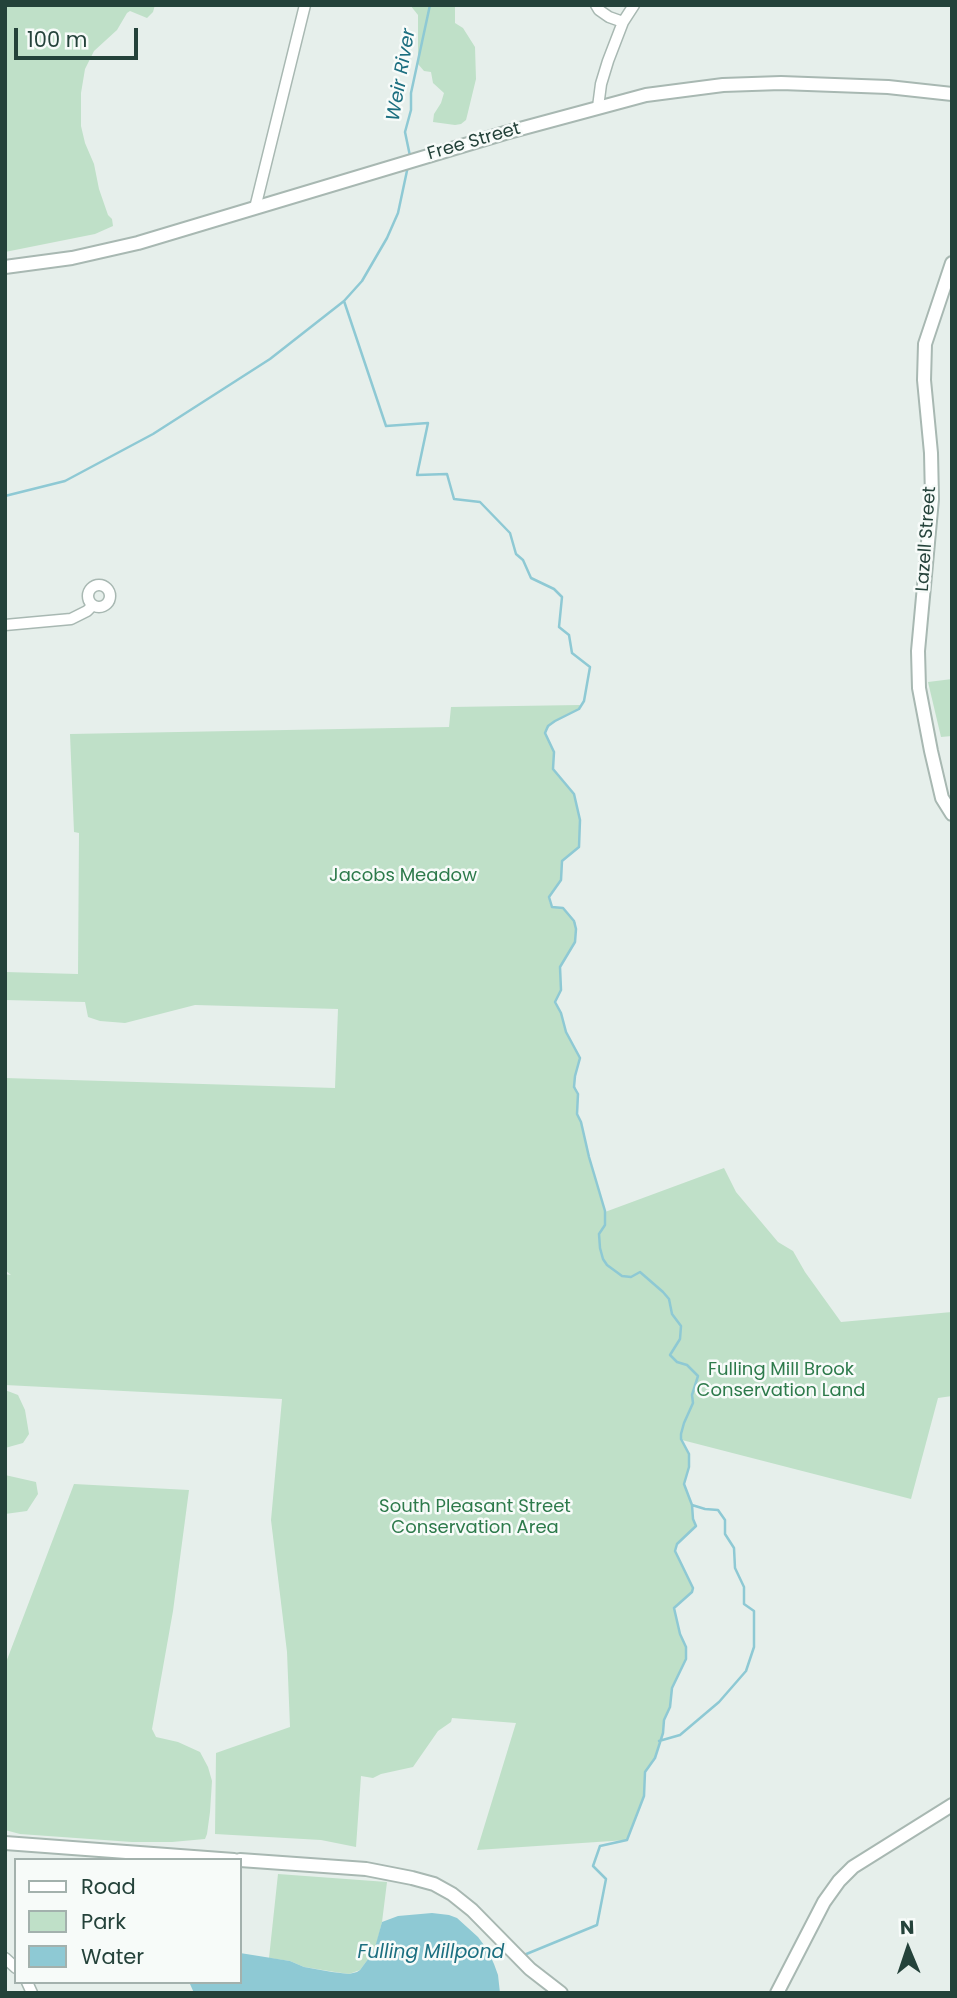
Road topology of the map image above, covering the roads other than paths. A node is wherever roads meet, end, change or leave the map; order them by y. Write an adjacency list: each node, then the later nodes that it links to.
1 (305, 5): 7 (street)
2 (596, 5): 4 (street)
3 (634, 5): 4 (street)
4 (623, 22): 6 (street)
5 (952, 94): 6 (street, Free Street)
6 (598, 107): 7 (street, Free Street)
7 (255, 208): 9 (street, Free Street)
8 (952, 263): 12 (street, Lazell Street)
9 (5, 267)
10 (93, 605): 11 (street)
11 (5, 625)
12 (952, 814)
13 (952, 1805): 18 (street)
14 (5, 1843): 15 (street)
15 (207, 1858)
16 (242, 1860): 17 (street)
17 (561, 1993)
18 (777, 1993)

